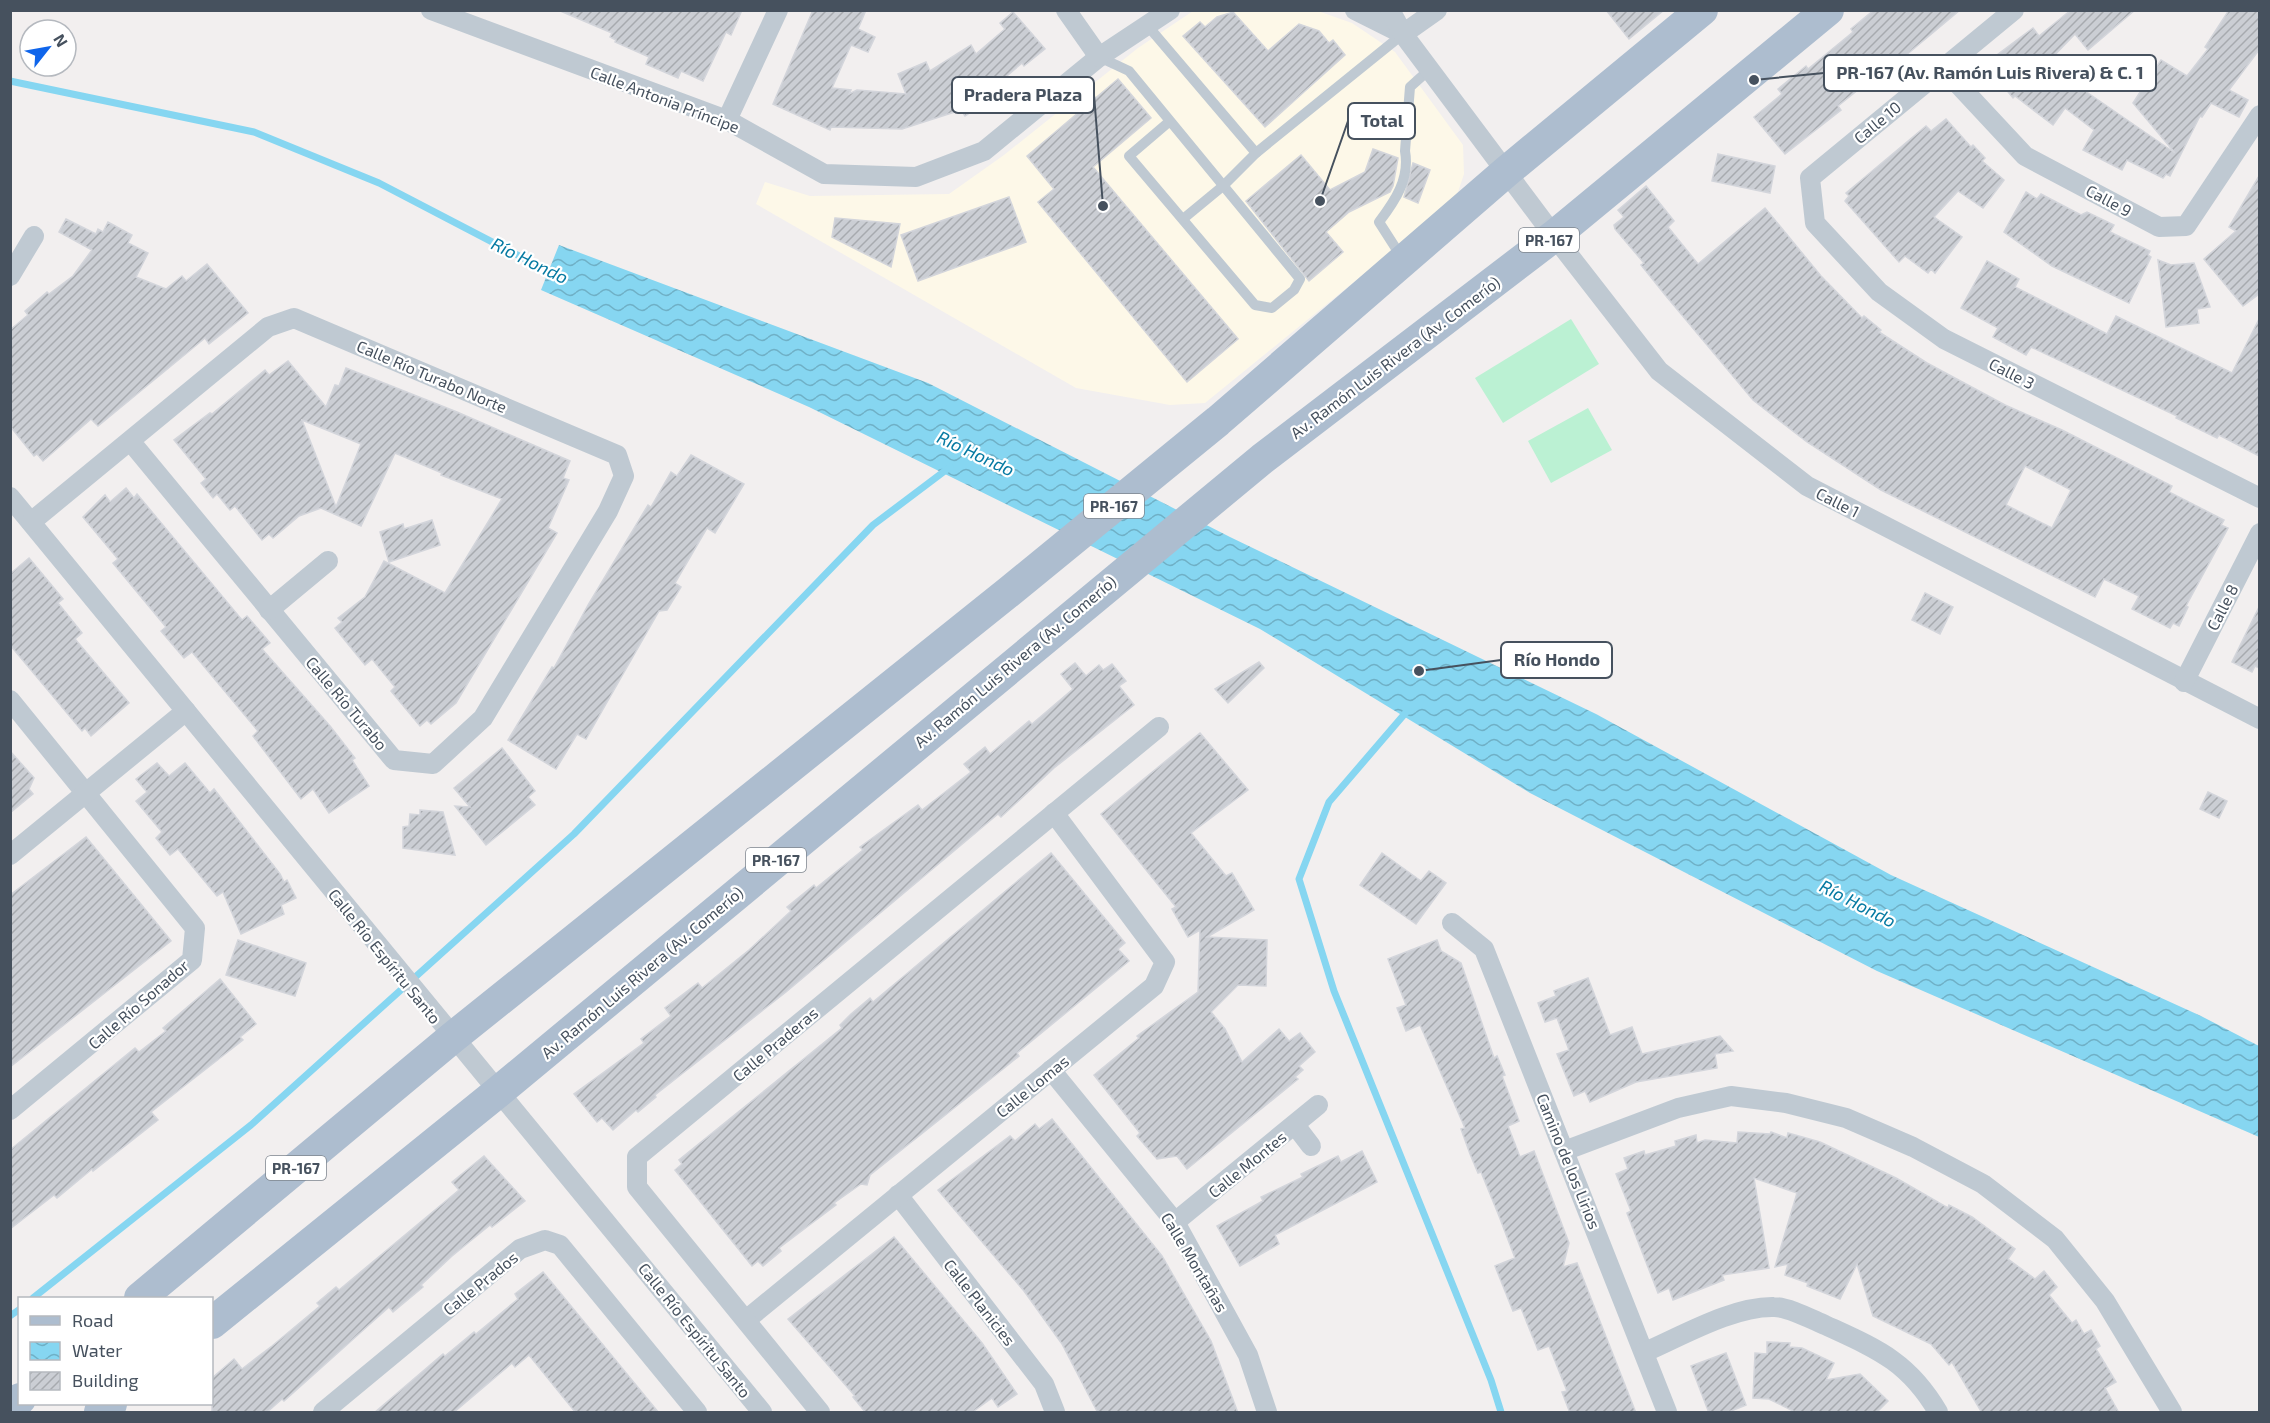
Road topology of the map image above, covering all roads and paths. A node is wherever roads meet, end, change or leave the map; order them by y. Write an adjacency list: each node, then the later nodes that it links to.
1 (431, 10): 17 (street, Calle Antonia Príncipe)
2 (778, 10): 17 (street)
3 (1066, 10): 13 (street)
4 (1170, 10): 11 (street, Calle Antonia Príncipe)
5 (1355, 10): 12 (street)
6 (1390, 10): 12 (street)
7 (1437, 10): 12 (street)
8 (1702, 10): 20 (main road, PR-167)
9 (1828, 10): 25 (main road, Av. Ramón Luis Rivera (Av. Comerío) / PR-167)
10 (2014, 10): 14 (street, Calle 10)
11 (1147, 25): 13 (street, Calle Antonia Príncipe); 19 (lane)
12 (1403, 34): 15 (street); 19 (lane)
13 (1099, 57): 17 (street, Calle Antonia Príncipe); 18 (lane)
14 (1942, 67): 16 (street, Calle 9); 22 (street, Calle 10)
15 (1430, 69): 20 (street); 26 (lane)
16 (2259, 115)
17 (727, 120)
18 (1170, 121): 21 (lane); 23 (lane)
19 (1256, 153): 21 (lane)
20 (1507, 171): 25 (street, Calle 1); 26 (main road, PR-167)
21 (1223, 186): 23 (lane); 23 (lane)
22 (1812, 195): 31 (street, Calle 3)
23 (1183, 219)
24 (33, 236): 27 (street)
25 (1554, 236): 36 (street, Calle 1); 47 (main road, Av. Ramón Luis Rivera (Av. Comerío) / PR-167)
26 (1403, 260): 45 (main road, PR-167)
27 (10, 276)
28 (131, 442): 29 (street, Calle Río Turabo Norte); 32 (street); 35 (street, Calle Río Turabo)
29 (617, 455): 35 (street, Calle Río Turabo)
30 (10, 497): 32 (street, Calle Río Espíritu Santo)
31 (2259, 498)
32 (31, 522): 38 (street, Calle Río Espíritu Santo)
33 (2259, 533): 36 (street, Calle 8)
34 (328, 561): 35 (street)
35 (269, 610)
36 (2184, 681): 39 (street, Calle 1)
37 (10, 699): 41 (street, Calle Río Sonador)
38 (186, 711): 41 (street); 45 (street, Calle Río Espíritu Santo)
39 (2259, 719)
40 (1159, 727): 42 (street, Calle Praderas)
41 (86, 792): 43 (street); 49 (street, Calle Río Sonador)
42 (1054, 813): 46 (street, Calle Lomas); 56 (street, Calle Praderas)
43 (10, 855)
44 (1452, 923): 52 (street, Camino de los Lirios)
45 (452, 1038): 47 (street, Calle Río Espíritu Santo); 55 (main road, PR-167)
46 (1051, 1070): 53 (street, Calle Lomas); 54 (street, Calle Montañas)
47 (498, 1092): 57 (main road, Av. Ramón Luis Rivera (Av. Comerío) / PR-167); 61 (street, Calle Río Espíritu Santo)
48 (1318, 1105): 50 (street, Calle Montes)
49 (10, 1110)
50 (1295, 1125): 51 (street); 54 (street, Calle Montes)
51 (1311, 1146)
52 (1564, 1151): 58 (street, Camino de los Lirios); 67 (street)
53 (898, 1195): 56 (street, Calle Lomas); 63 (street, Calle Planicies)
54 (1175, 1222): 64 (street, Calle Montañas)
55 (142, 1297)
56 (746, 1320): 62 (street, Calle Praderas)
57 (213, 1322)
58 (1645, 1352): 65 (street, Camino de los Lirios); 66 (street)
59 (323, 1413): 60 (street, Calle Prados)
60 (697, 1413)
61 (762, 1413)
62 (820, 1413)
63 (1055, 1413)
64 (1267, 1413)
65 (1667, 1413)
66 (1938, 1413)
67 (2172, 1413)

